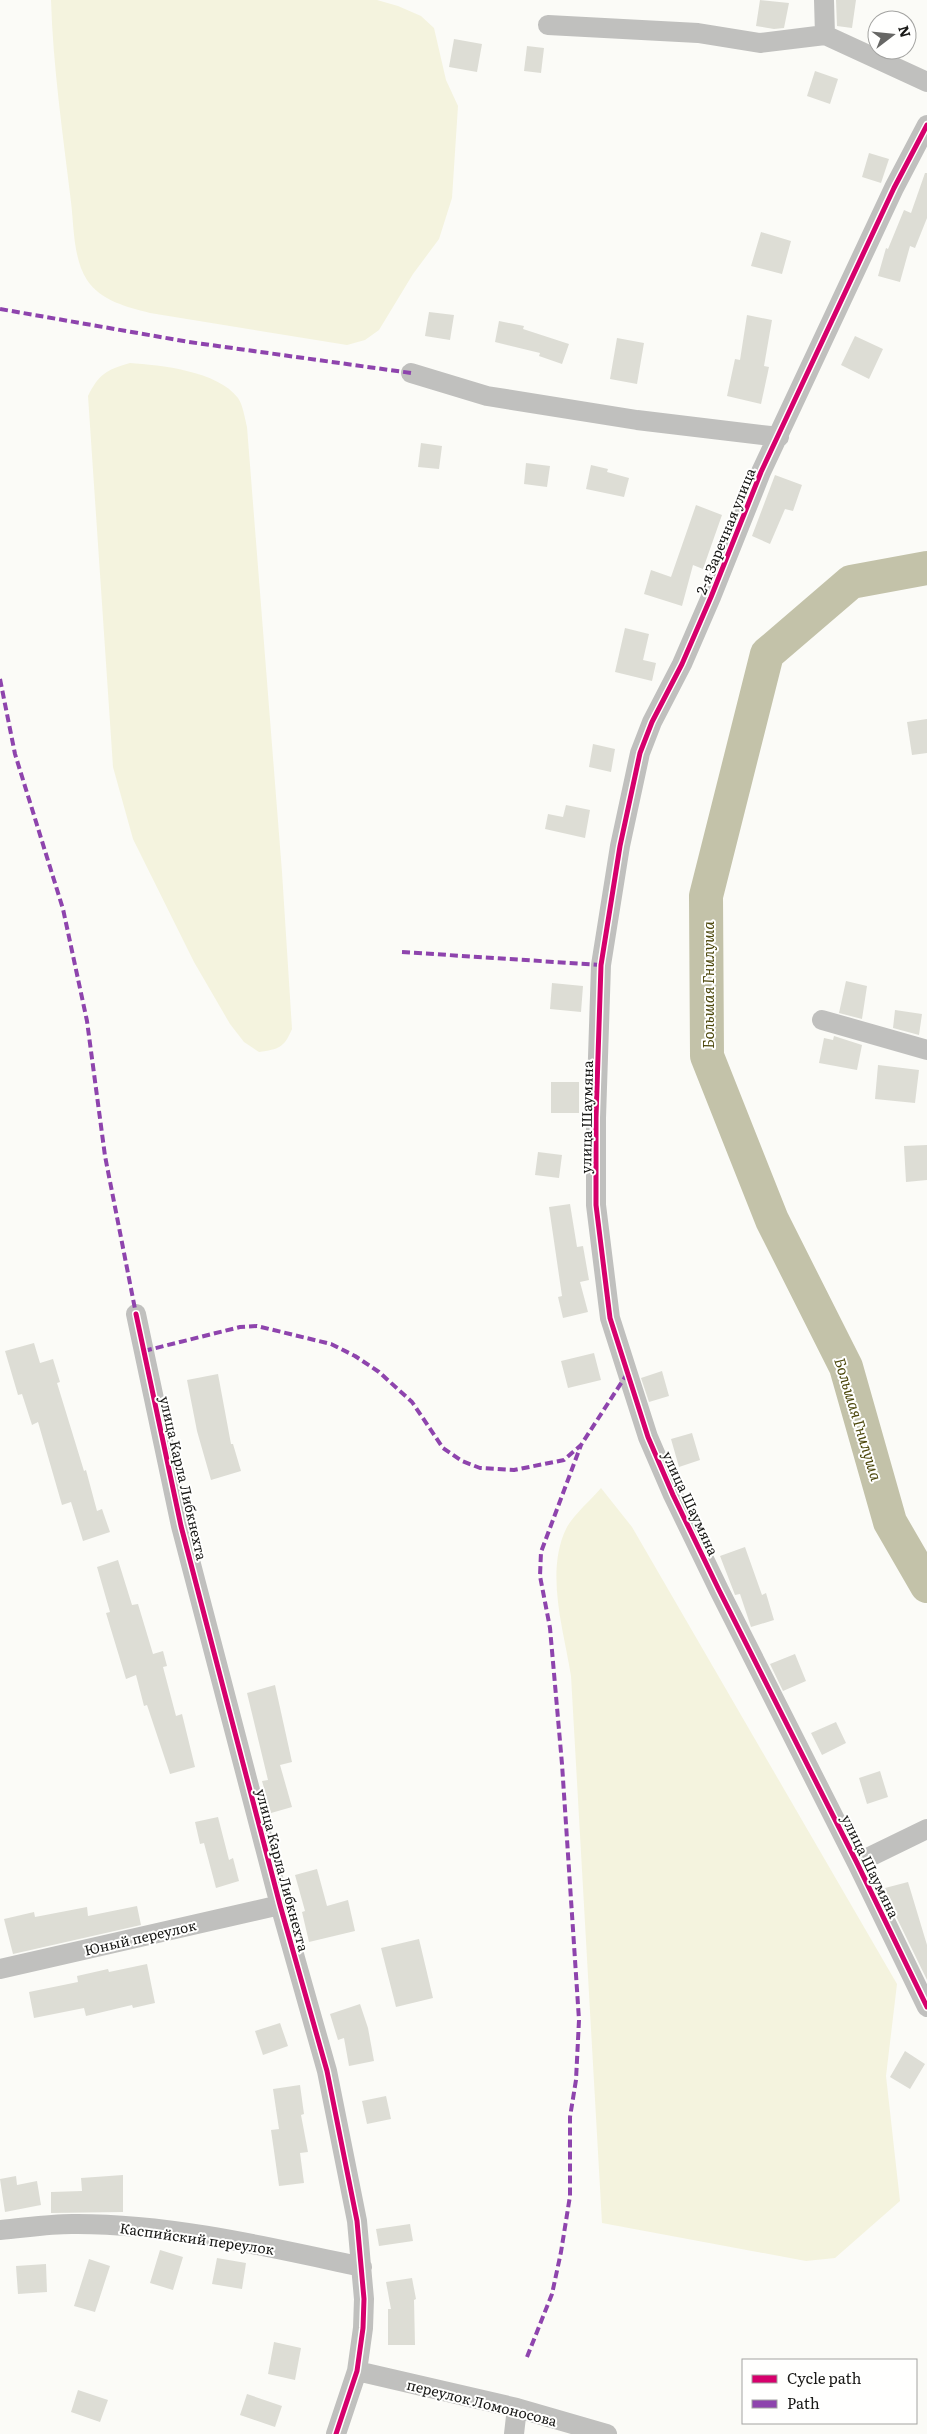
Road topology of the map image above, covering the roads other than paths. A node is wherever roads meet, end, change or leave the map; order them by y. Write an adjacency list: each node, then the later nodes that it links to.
1 (824, 0): 3 (street)
2 (548, 25): 3 (street)
3 (825, 35): 4 (street)
4 (927, 82)
5 (927, 125): 7 (street, 2-я Заречная улица)
6 (411, 373): 7 (street)
7 (778, 438): 8 (street, 2-я Заречная улица)
8 (601, 965): 13 (street, улица Шаумяна)
9 (822, 1020): 10 (street)
10 (927, 1050)
11 (136, 1314): 14 (street, улица Карла Либкнехта)
12 (927, 1830): 13 (street)
13 (857, 1862): 16 (street, улица Шаумяна)
14 (280, 1905): 15 (street, Юный переулок); 18 (street, улица Карла Либкнехта)
15 (0, 1969)
16 (927, 2007)
17 (0, 2230): 18 (street, Каспийский переулок)
18 (362, 2267): 19 (street, улица Карла Либкнехта)
19 (357, 2371): 20 (street, переулок Ломоносова); 21 (street, улица Карла Либкнехта)
20 (517, 2408): 22 (street); 23 (street, переулок Ломоносова)
21 (336, 2434)
22 (514, 2434)
23 (607, 2434)

